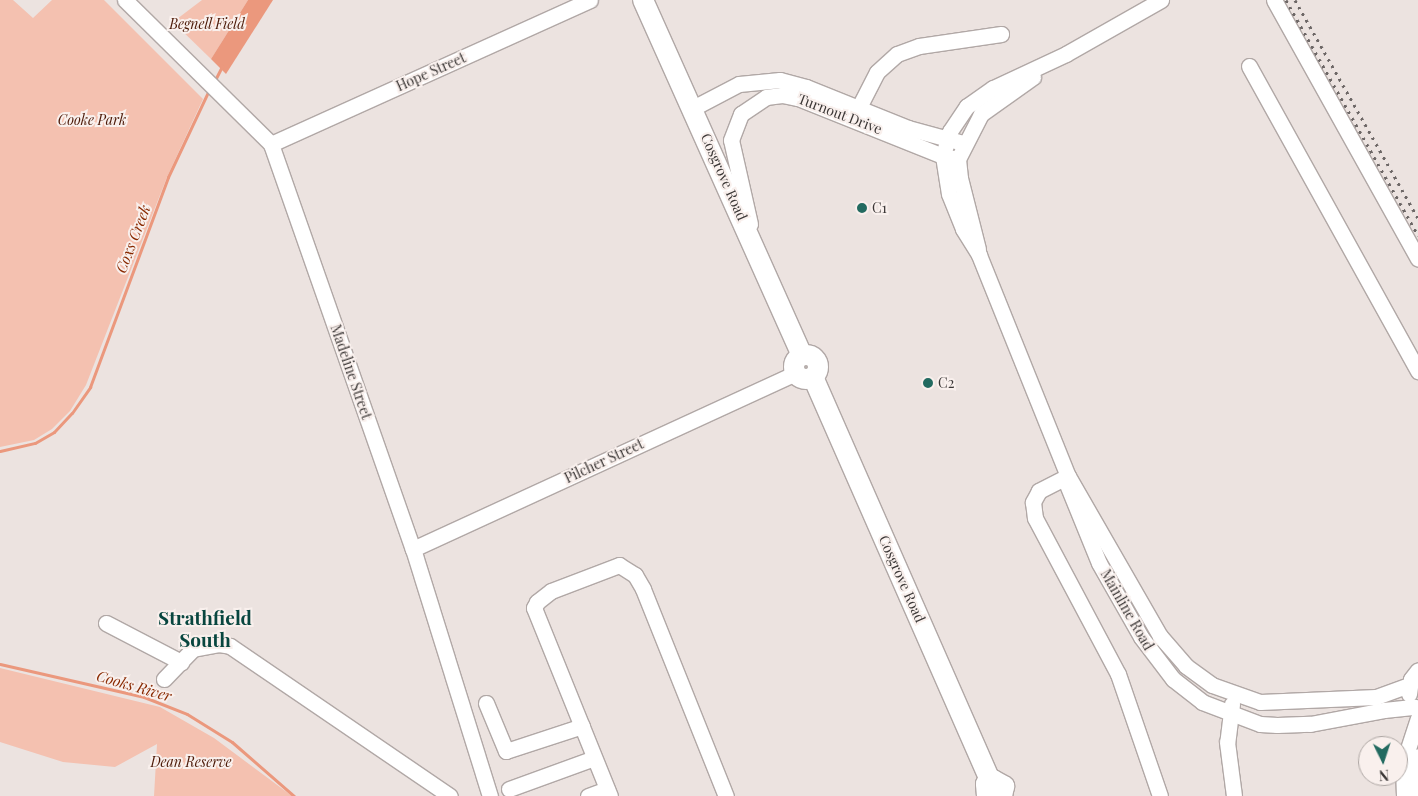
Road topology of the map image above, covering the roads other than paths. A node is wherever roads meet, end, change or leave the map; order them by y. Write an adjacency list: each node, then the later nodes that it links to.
1 (125, 0): 12 (street, Madeline Street)
2 (590, 0): 12 (street, Hope Street)
3 (643, 0): 9 (main road, Cosgrove Road)
4 (1162, 0): 7 (street, Mainline Road)
5 (1274, 0): 18 (street)
6 (1002, 34): 10 (street)
7 (1066, 54): 11 (street, Mainline Road); 13 (street, Mainline Road)
8 (1249, 66): 20 (street)
9 (693, 108): 10 (street, Turnout Drive); 16 (main road, Cosgrove Road)
10 (856, 113): 11 (street, Turnout Drive); 14 (street, Turnout Drive); 16 (street, Turnout Drive)
11 (947, 139): 13 (street, Turnout Drive); 14 (street, Mainline Road)
12 (272, 144): 22 (street, Madeline Street)
13 (964, 144): 15 (street, Mainline Road)
14 (943, 156): 15 (street, Turnout Drive); 17 (street, Mainline Road)
15 (958, 159): 17 (street, Mainline Road)
16 (755, 247): 19 (main road, Cosgrove Road)
17 (980, 255): 21 (street, Mainline Road)
18 (1418, 259)
19 (803, 368): 22 (street, Pilcher Street); 36 (main road, Cosgrove Road)
20 (1418, 371)
21 (1068, 476): 28 (street, Mainline Road); 31 (street, Mainline Road); 42 (street)
22 (413, 549): 39 (street, Madeline Street)
23 (106, 622): 24 (street)
24 (180, 662): 26 (street); 38 (street)
25 (1418, 670): 27 (street)
26 (164, 679)
27 (1409, 686): 28 (street, Mainline Road); 30 (street)
28 (1234, 696): 31 (street)
29 (486, 703): 32 (street)
30 (1417, 712): 31 (street, Mainline Road); 44 (street)
31 (1229, 714): 43 (street)
32 (582, 726): 34 (street); 41 (street)
33 (1418, 756): 45 (street)
34 (594, 758): 35 (street); 37 (street)
35 (608, 792): 40 (street)
36 (989, 792)
37 (511, 793): 39 (street)
38 (450, 796)
39 (490, 796)
40 (588, 796)
41 (726, 796)
42 (1160, 796)
43 (1234, 796)
44 (1404, 796)
45 (1414, 796)

